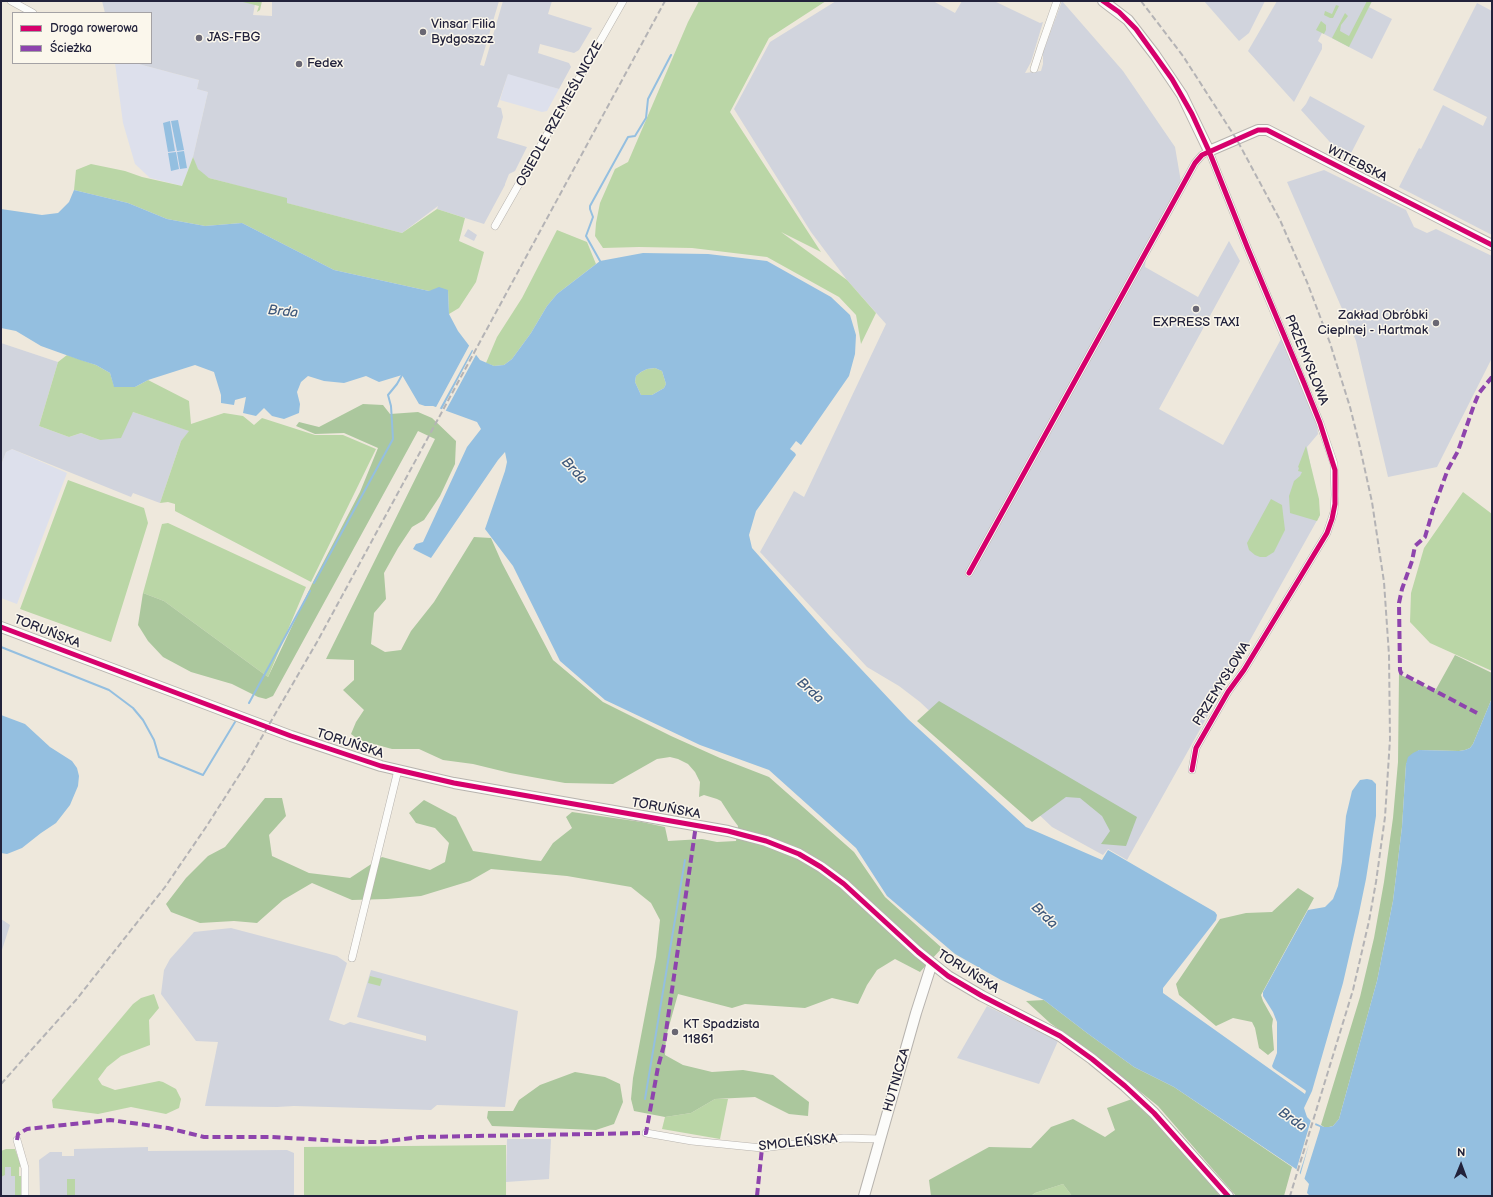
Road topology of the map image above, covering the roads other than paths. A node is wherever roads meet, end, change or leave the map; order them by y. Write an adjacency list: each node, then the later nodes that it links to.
1 (11, 1): 5 (street)
2 (623, 1): 8 (street, OSIEDLE RZEMIEŚLNICZE)
3 (1057, 1): 6 (street)
4 (1103, 1): 7 (street, PRZEMYSŁOWA)
5 (31, 12)
6 (1034, 69)
7 (1209, 151): 9 (street, WITEBSKA); 10 (street); 13 (street, PRZEMYSŁOWA)
8 (495, 226)
9 (1492, 245)
10 (969, 573)
11 (1, 626): 12 (street, TORUŃSKA)
12 (398, 770): 14 (street); 15 (street, TORUŃSKA)
13 (1192, 770)
14 (352, 958)
15 (932, 963): 17 (street, HUTNICZA); 21 (street, TORUŃSKA)
16 (646, 1133): 17 (street, SMOLEŃSKA)
17 (880, 1139): 20 (street, HUTNICZA)
18 (17, 1140): 19 (street)
19 (25, 1196)
20 (864, 1196)
21 (1228, 1196)

